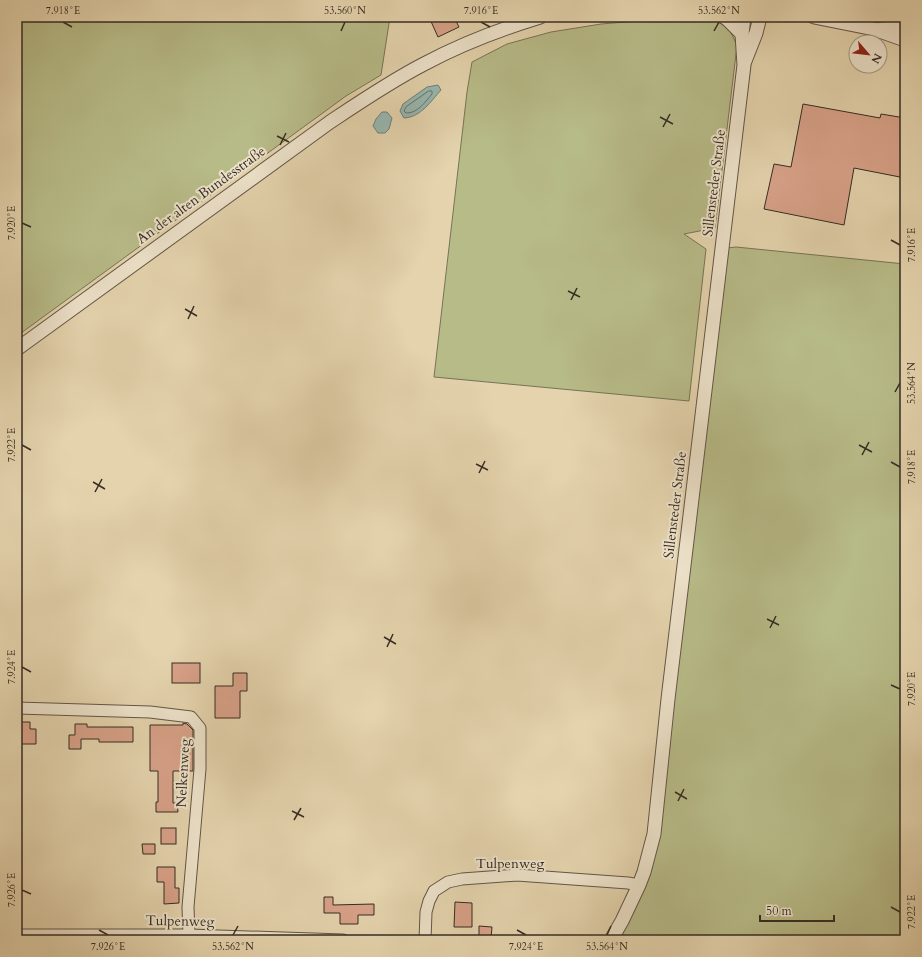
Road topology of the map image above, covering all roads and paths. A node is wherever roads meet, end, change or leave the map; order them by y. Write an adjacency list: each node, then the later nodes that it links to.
1 (540, 17): 11 (street, An der alten Bundesstraße)
2 (724, 17): 8 (street)
3 (744, 17): 8 (street, Sillensteder Straße)
4 (760, 17): 10 (street, Sillensteder Straße)
5 (814, 17): 7 (street)
6 (905, 27): 7 (street)
7 (874, 30): 9 (street)
8 (742, 34): 10 (street, Sillensteder Straße)
9 (905, 40)
10 (744, 65): 13 (street, Sillensteder Straße)
11 (17, 349)
12 (17, 708): 15 (street, Nelkenweg)
13 (639, 885): 17 (street, Tulpenweg); 18 (street, Sillensteder Straße)
14 (17, 935): 15 (street, Tulpenweg)
15 (189, 935): 16 (street, Tulpenweg)
16 (343, 940)
17 (425, 940)
18 (610, 940)

